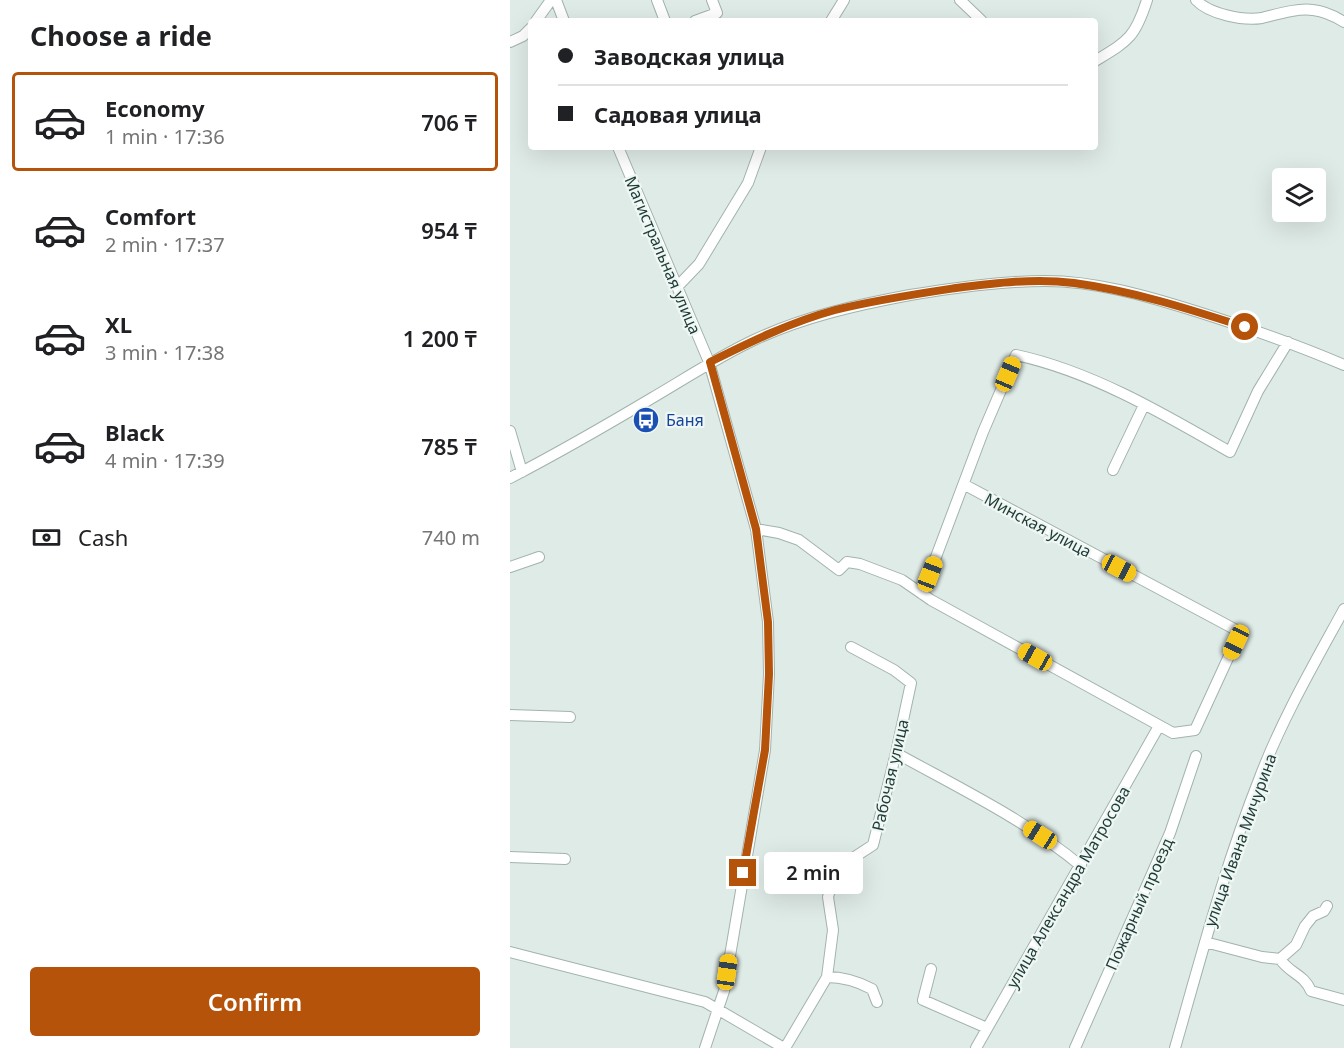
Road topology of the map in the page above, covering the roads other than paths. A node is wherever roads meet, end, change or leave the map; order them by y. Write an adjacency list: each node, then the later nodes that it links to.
1 (551, 0): 10 (street)
2 (556, 0): 11 (street)
3 (657, 0): 12 (street)
4 (712, 0): 13 (street)
5 (844, 0): 14 (street)
6 (960, 0): 15 (street)
7 (1147, 0): 19 (street)
8 (1196, 0): 9 (street)
9 (1313, 5): 16 (street)
10 (538, 18)
11 (563, 18)
12 (663, 18)
13 (703, 18)
14 (833, 18)
15 (979, 18)
16 (1344, 22)
17 (528, 31): 18 (street)
18 (510, 42)
19 (1098, 59)
20 (619, 150): 22 (street, Магистральная улица)
21 (760, 150): 22 (street)
22 (677, 287): 24 (street, Магистральная улица)
23 (1288, 342): 24 (street); 25 (street); 26 (street)
24 (710, 362): 29 (street); 32 (street, Магистральная улица)
25 (1344, 365)
26 (1144, 405): 28 (street); 31 (street)
27 (510, 431): 29 (street)
28 (1113, 470)
29 (522, 472): 30 (street)
30 (510, 478)
31 (965, 485): 35 (street); 40 (street, Минская улица)
32 (756, 529): 35 (street); 54 (street, Магистральная улица)
33 (539, 557): 34 (street)
34 (510, 567)
35 (922, 594): 40 (street)
36 (1344, 609): 47 (street, улица Ивана Мичурина)
37 (851, 647): 41 (street, Рабочая улица)
38 (510, 715): 39 (street)
39 (570, 717)
40 (1160, 726): 45 (street, улица Александра Матросова)
41 (896, 753): 45 (street); 51 (street, Рабочая улица)
42 (1196, 756): 59 (street, Пожарный проезд)
43 (510, 857): 44 (street)
44 (565, 859)
45 (1081, 866): 55 (street, улица Александра Матросова)
46 (1327, 906): 49 (street)
47 (1205, 942): 49 (street); 60 (street, улица Ивана Мичурина)
48 (510, 952): 54 (street)
49 (1280, 959): 52 (street)
50 (931, 969): 55 (street)
51 (827, 977): 53 (street); 57 (street, Рабочая улица)
52 (1344, 1000)
53 (877, 1002)
54 (718, 1009): 56 (street, Магистральная улица); 57 (street)
55 (987, 1028): 58 (street, улица Александра Матросова)
56 (705, 1048)
57 (785, 1048)
58 (976, 1048)
59 (1075, 1048)
60 (1175, 1048)

